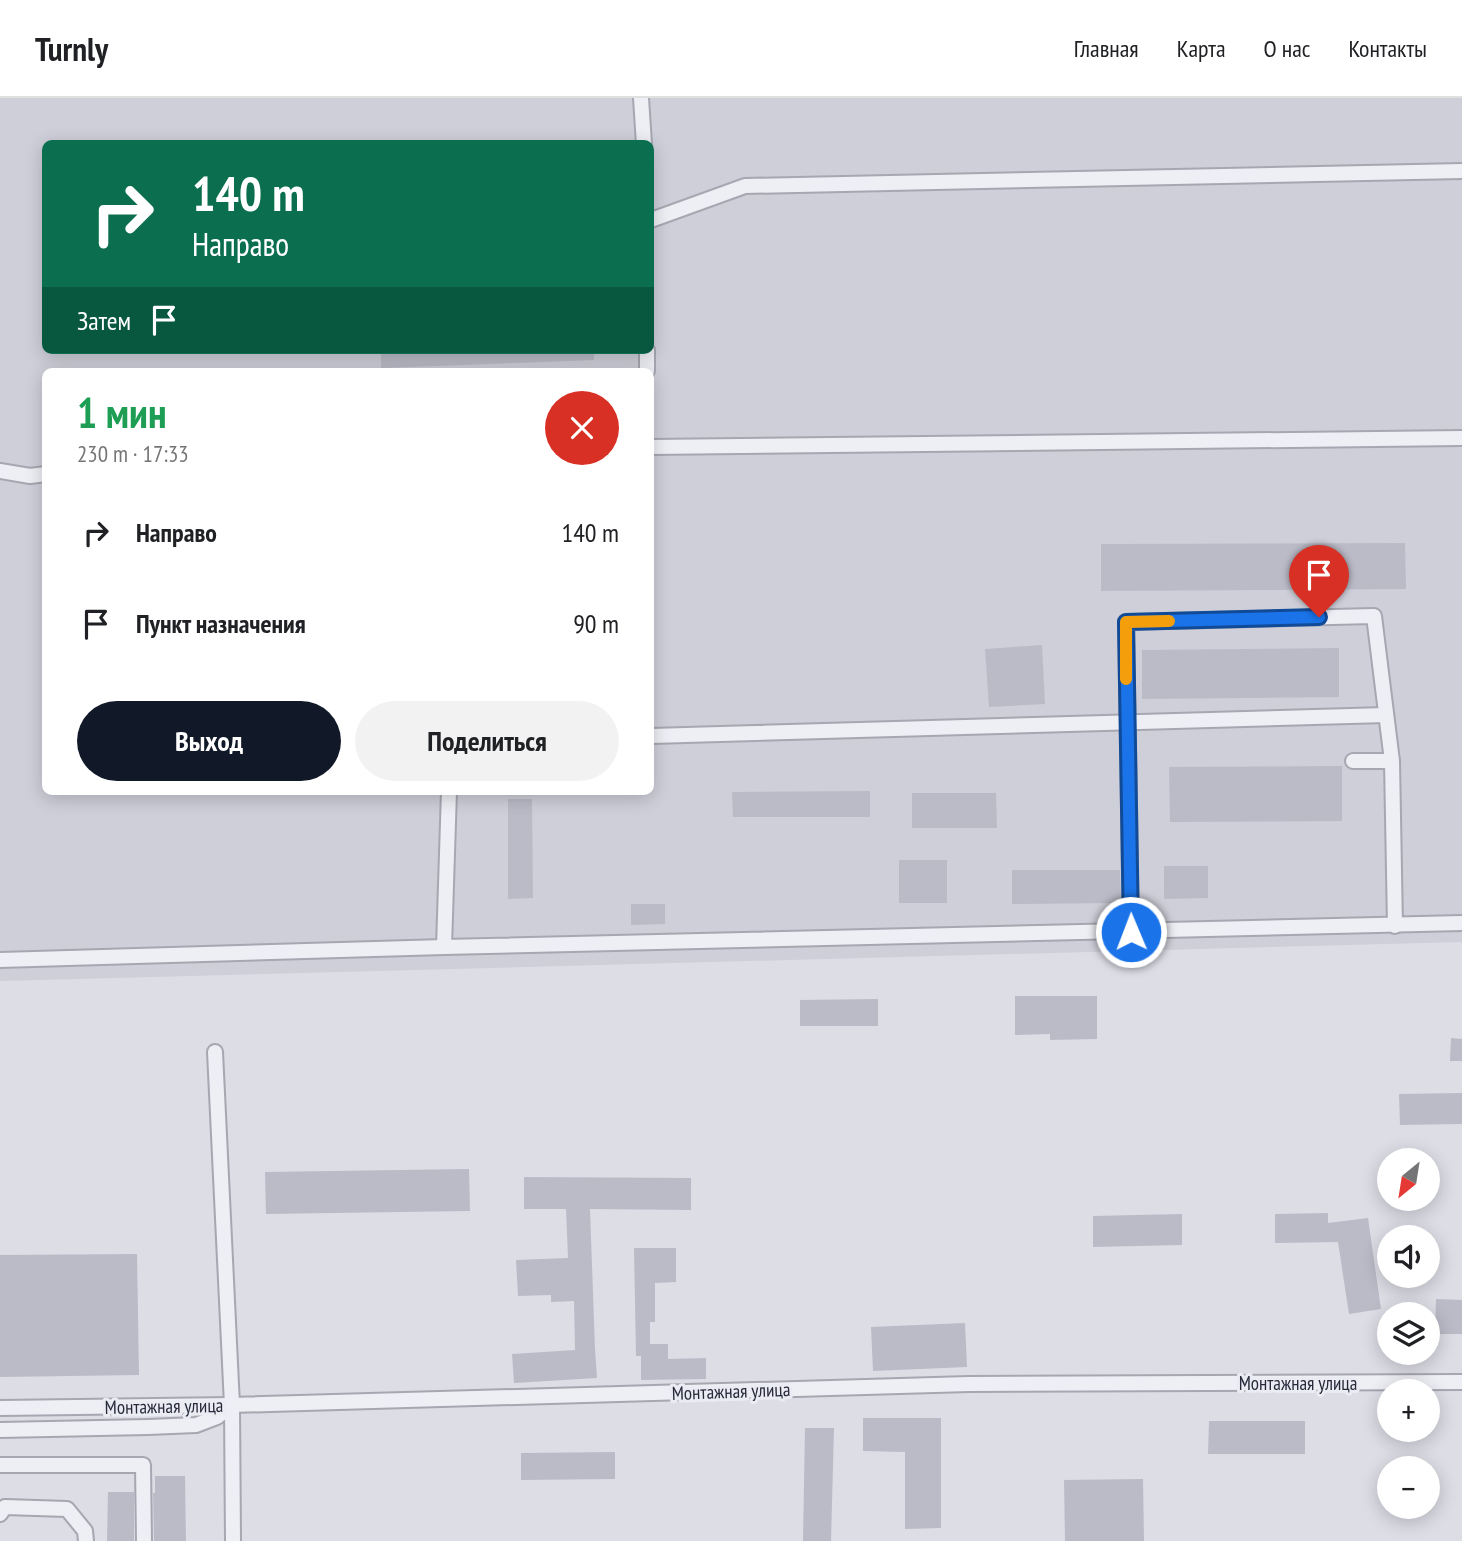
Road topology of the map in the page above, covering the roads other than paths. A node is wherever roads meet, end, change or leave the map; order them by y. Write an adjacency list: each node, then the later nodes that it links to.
1 (641, 98): 2 (street)
2 (644, 140)
3 (1462, 171): 4 (street)
4 (654, 219)
5 (1462, 438): 6 (street)
6 (654, 447)
7 (0, 471): 8 (street)
8 (42, 474)
9 (1386, 715): 10 (street); 10 (street); 13 (street)
10 (1127, 722): 11 (street); 17 (street)
11 (654, 736)
12 (1353, 761): 13 (street)
13 (1392, 761): 16 (street)
14 (449, 795): 18 (street)
15 (1462, 923): 16 (street)
16 (1395, 926): 17 (street)
17 (1131, 932): 18 (street)
18 (444, 947): 19 (street)
19 (0, 960)
20 (215, 1052): 22 (street)
21 (1462, 1382): 22 (street, Монтажная улица)
22 (232, 1405): 23 (street, Монтажная улица); 24 (street); 29 (street)
23 (0, 1408)
24 (0, 1430)
25 (0, 1465): 28 (street)
26 (0, 1514): 27 (street)
27 (86, 1541)
28 (144, 1541)
29 (233, 1541)

